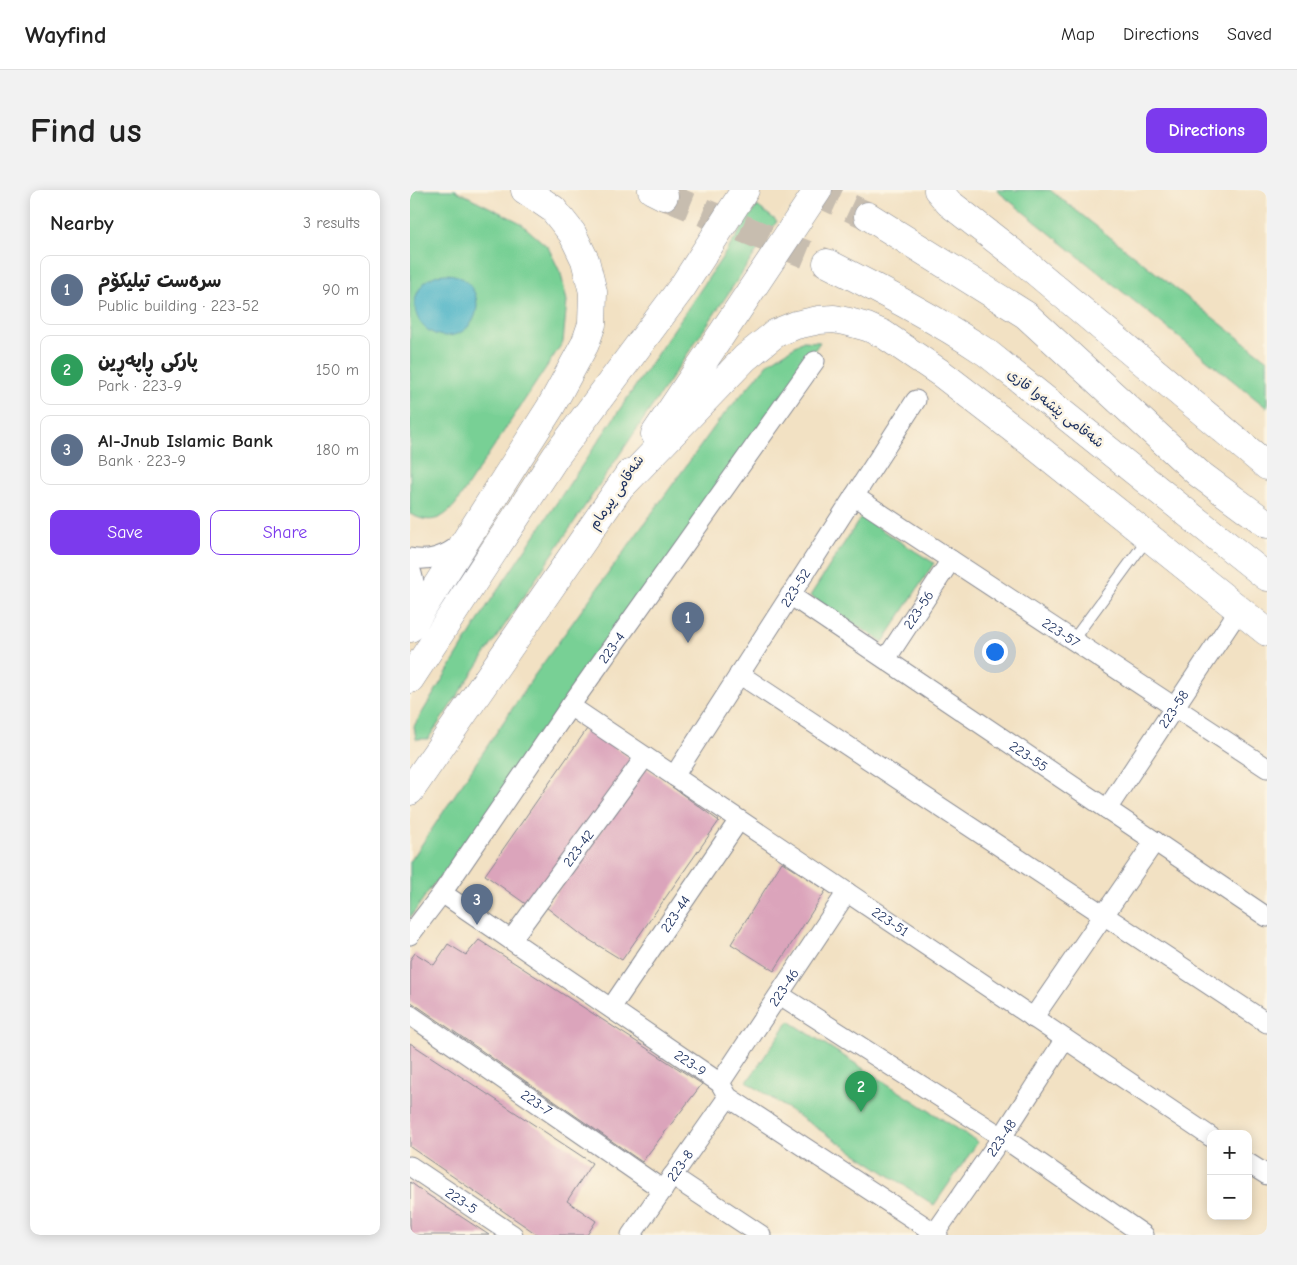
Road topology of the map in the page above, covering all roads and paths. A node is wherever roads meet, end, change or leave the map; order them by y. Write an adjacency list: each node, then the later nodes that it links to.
1 (525, 190): 14 (highway)
2 (744, 190): 26 (highway)
3 (818, 190): 10 (highway, شەقامی پیرمام)
4 (938, 190): 9 (highway)
5 (868, 216): 12 (highway)
6 (827, 263): 18 (highway, شەقامی پێشەوا قازی)
7 (815, 361): 27 (street, 223-4)
8 (916, 400): 11 (street, 223-52)
9 (1267, 466)
10 (619, 489): 13 (highway); 29 (highway, شەقامی پیرمام)
11 (854, 496): 16 (street, 223-57); 19 (street, 223-52)
12 (1267, 524)
13 (1148, 537): 20 (highway); 23 (lane)
14 (467, 538): 15 (street); 21 (highway)
15 (410, 558)
16 (952, 560): 23 (street, 223-57); 24 (street, 223-56)
17 (410, 568): 21 (street)
18 (1267, 578)
19 (790, 595): 24 (street, 223-55); 25 (street, 223-52)
20 (1239, 610): 22 (highway); 28 (street, 223-58)
21 (410, 627)
22 (1267, 632)
23 (1072, 640): 28 (street, 223-57)
24 (886, 659): 35 (street, 223-55)
25 (739, 674): 33 (street, 223-52); 40 (street)
26 (410, 679)
27 (570, 706): 30 (street, 223-51); 39 (street, 223-4)
28 (1174, 707): 32 (street, 223-57); 35 (street, 223-58)
29 (435, 754): 31 (highway); 34 (highway, شەقامی پیرمام)
30 (645, 756): 33 (street, 223-51); 43 (street, 223-42)
31 (410, 768)
32 (1267, 768)
33 (674, 776): 36 (street, 223-51)
34 (410, 791)
35 (1107, 809): 37 (street, 223-55)
36 (739, 820): 38 (street, 223-51); 45 (street, 223-44)
37 (1155, 841): 40 (street); 41 (street, 223-55)
38 (846, 892): 44 (street, 223-46); 47 (street, 223-51)
39 (442, 893): 42 (street, 223-4); 43 (street, 223-9)
40 (1104, 915): 47 (street); 48 (street)
41 (1267, 916)
42 (410, 936)
43 (512, 940): 45 (street, 223-9)
44 (780, 995): 50 (street, 223-46); 52 (street)
45 (611, 1008): 50 (street, 223-9)
46 (410, 1015): 56 (street, 223-7)
47 (1033, 1018): 49 (street, 223-51)
48 (1267, 1023)
49 (1065, 1039): 51 (street, 223-51); 52 (street, 223-48)
50 (724, 1090): 56 (street, 223-8); 57 (street, 223-9)
51 (1207, 1134)
52 (1002, 1137): 57 (street, 223-48); 61 (street)
53 (410, 1166): 58 (street, 223-5)
54 (1252, 1166): 55 (street)
55 (1267, 1175)
56 (668, 1183): 59 (street, 223-8); 60 (street, 223-7)
57 (937, 1234)
58 (513, 1235)
59 (631, 1235)
60 (761, 1235)
61 (1144, 1235)

